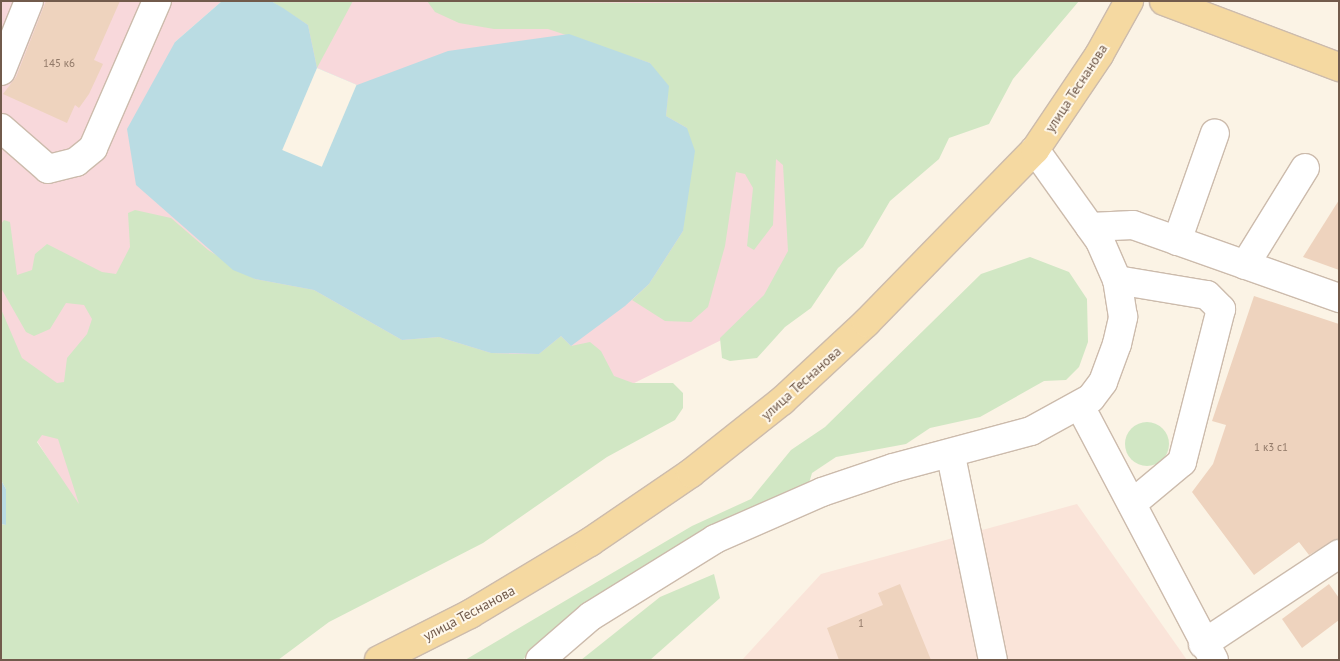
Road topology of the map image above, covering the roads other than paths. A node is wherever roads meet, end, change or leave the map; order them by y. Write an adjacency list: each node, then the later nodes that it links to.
1 (28, 1): 6 (street)
2 (157, 1): 7 (street)
3 (1129, 1): 9 (main road, улица Теснанова)
4 (1164, 1): 5 (main road)
5 (1339, 67)
6 (1, 70)
7 (1, 128)
8 (1215, 133): 12 (street)
9 (1035, 150): 11 (street); 21 (main road, улица Теснанова)
10 (1305, 168): 13 (street)
11 (1090, 227): 12 (street); 14 (street)
12 (1177, 241): 13 (street)
13 (1245, 265): 15 (street)
14 (1117, 280): 16 (street); 18 (street)
15 (1339, 298)
16 (1080, 406): 17 (street); 18 (street)
17 (951, 456): 22 (street); 23 (street)
18 (1133, 503): 20 (street)
19 (1339, 554): 20 (street)
20 (1208, 652)
21 (378, 660)
22 (540, 660)
23 (992, 660)

